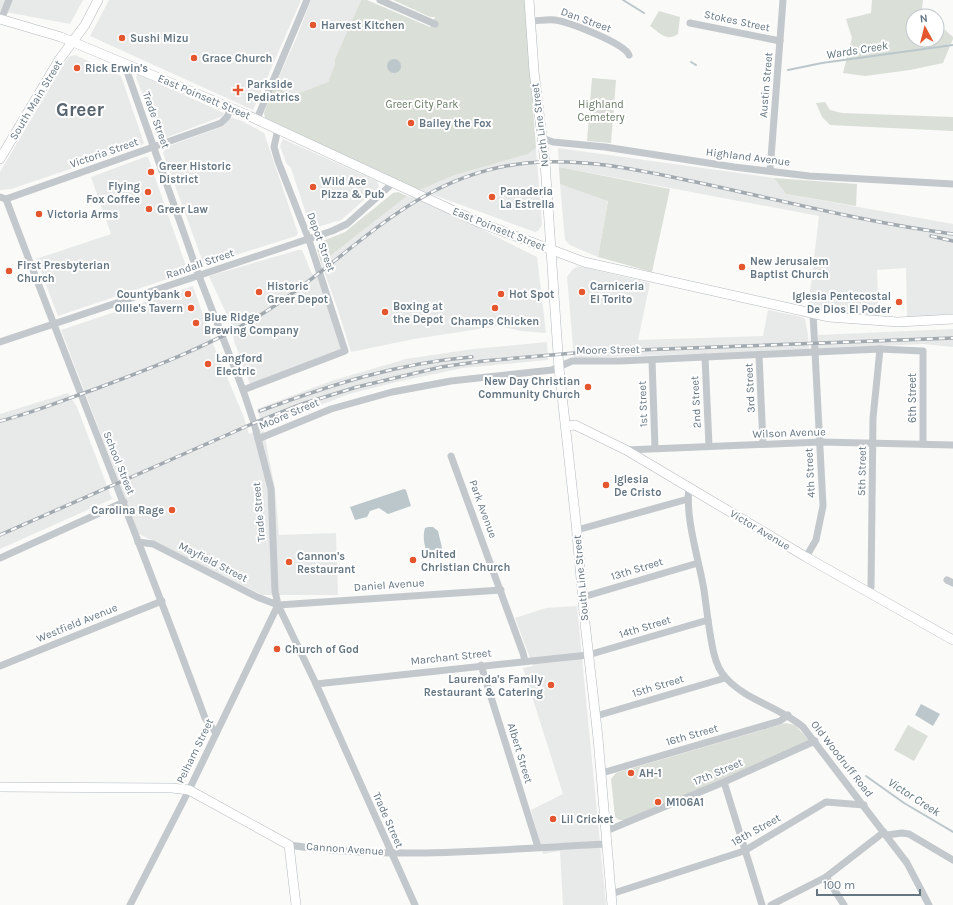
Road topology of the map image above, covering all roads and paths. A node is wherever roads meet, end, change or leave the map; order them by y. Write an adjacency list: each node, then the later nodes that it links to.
1 (9, 0): 7 (street)
2 (98, 0): 12 (main road, South Main Street)
3 (307, 0): 18 (street)
4 (380, 0): 10 (street)
5 (529, 0): 8 (main road, North Line Street)
6 (783, 0): 11 (street, Austin Street)
7 (0, 20): 12 (main road, East Poinsett Street)
8 (530, 21): 13 (street, Dan Street); 20 (main road, North Line Street)
9 (690, 23): 11 (street, Stokes Street)
10 (435, 24)
11 (780, 41): 23 (street, Austin Street)
12 (72, 42): 14 (main road, East Poinsett Street); 22 (main road, South Main Street)
13 (629, 55)
14 (124, 63): 15 (main road, East Poinsett Street); 16 (street, Trade Street)
15 (138, 69): 16 (street); 17 (main road, East Poinsett Street)
16 (129, 76): 21 (street, Trade Street)
17 (231, 108): 18 (main road, East Poinsett Street); 21 (street, Victoria Street)
18 (257, 119): 19 (main road, East Poinsett Street)
19 (278, 129): 24 (main road, East Poinsett Street); 27 (street, Depot Street)
20 (542, 138): 23 (street, Highland Avenue); 28 (main road, North Line Street)
21 (154, 147): 26 (street, Victoria Street); 29 (street, Trade Street)
22 (0, 159)
23 (770, 171): 25 (street, Highland Avenue)
24 (393, 183): 27 (street, Randall Street); 28 (main road, East Poinsett Street)
25 (953, 184)
26 (3, 198): 32 (street, School Street)
27 (309, 240): 29 (street, Randall Street); 41 (street, Depot Street)
28 (550, 250): 30 (main road, East Poinsett Street); 40 (main road, South Line Street)
29 (199, 276): 32 (street, Randall Street); 41 (street, Trade Street)
30 (813, 313): 31 (main road, East Poinsett Street); 36 (street, 4th Street)
31 (953, 319)
32 (54, 324): 33 (street, Randall Street); 55 (street, School Street)
33 (0, 342)
34 (880, 349): 35 (street, Moore Street); 36 (street, Moore Street); 45 (street, 5th Street)
35 (923, 351): 47 (street, 6th Street)
36 (814, 352): 37 (street, Moore Street); 44 (street, 4th Street)
37 (759, 355): 38 (street, Moore Street); 46 (street, 3rd Street)
38 (705, 357): 39 (street, Moore Street); 49 (street, 2nd Street)
39 (652, 360): 40 (street, Moore Street); 50 (street, 1st Street)
40 (559, 368): 42 (main road, South Line Street); 43 (street, Moore Street)
41 (243, 390): 43 (street, Trade Street)
42 (566, 426): 51 (main road, Victor Avenue); 56 (main road, South Line Street)
43 (258, 439): 65 (street, Trade Street)
44 (820, 442): 45 (street, Wilson Avenue); 46 (street, Wilson Avenue); 58 (street, 4th Street)
45 (873, 443): 47 (street, Wilson Avenue); 62 (street, 5th Street)
46 (763, 444): 49 (street, Wilson Avenue)
47 (923, 444): 48 (street, Wilson Avenue)
48 (953, 445)
49 (709, 446): 50 (street, Wilson Avenue)
50 (655, 448): 51 (street, Wilson Avenue)
51 (626, 450): 53 (main road, Victor Avenue)
52 (451, 456): 61 (street, Park Avenue)
53 (690, 488): 54 (street, Old Woodruff Road); 58 (main road, Victor Avenue)
54 (688, 499): 56 (street); 60 (street, Old Woodruff Road)
55 (124, 502): 57 (street, School Street); 59 (street)
56 (577, 530): 63 (main road, South Line Street)
57 (138, 542): 64 (street, School Street); 65 (street, Mayfield Street)
58 (806, 557): 62 (main road, Victor Avenue)
59 (0, 558)
60 (698, 563): 63 (street, 13th Street); 66 (street, Old Woodruff Road)
61 (501, 590): 65 (street, Daniel Avenue); 69 (street, Park Avenue)
62 (867, 592): 67 (main road, Victor Avenue)
63 (583, 597): 68 (main road, South Line Street)
64 (162, 601): 71 (street, Westfield Avenue); 76 (street, School Street)
65 (278, 604): 73 (street, Trade Street); 76 (street, Pelham Street)
66 (708, 620): 68 (street, 14th Street); 72 (street, Old Woodruff Road)
67 (953, 640)
68 (588, 655): 69 (street, Marchant Street); 75 (main road, South Line Street)
69 (525, 661): 70 (street, Marchant Street)
70 (481, 665): 73 (street, Marchant Street); 87 (street, Albert Street)
71 (0, 666)
72 (725, 678): 74 (street, Old Woodruff Road); 75 (street, 15th Street)
73 (316, 684): 89 (street, Trade Street)
74 (788, 715): 77 (street, Old Woodruff Road); 78 (street, 16th Street)
75 (596, 716): 78 (main road, South Line Street)
76 (216, 733): 81 (street, Pelham Street)
77 (815, 741): 79 (street, 17th Street); 82 (street, Old Woodruff Road)
78 (602, 773): 83 (main road, South Line Street)
79 (724, 782): 83 (street, 17th Street); 88 (street)
80 (0, 787): 81 (main road, Cannon Avenue)
81 (189, 790): 86 (main road, Cannon Avenue); 93 (street, Pelham Street)
82 (864, 805): 84 (street, Old Woodruff Road); 88 (street, 18th Street)
83 (606, 831): 85 (main road, South Line Street)
84 (886, 834): 90 (street); 91 (street); 100 (street, Old Woodruff Road)
85 (607, 844): 87 (street, Cannon Avenue); 92 (main road, South Line Street)
86 (289, 845): 89 (street, Cannon Avenue); 94 (main road)
87 (538, 848): 89 (street, Cannon Avenue)
88 (744, 851): 92 (street, 18th Street); 97 (street)
89 (391, 853): 95 (street, Trade Street)
90 (953, 860)
91 (826, 877): 98 (street); 99 (street)
92 (611, 894): 96 (main road, South Line Street)
93 (130, 905)
94 (296, 905)
95 (415, 905)
96 (612, 905)
97 (762, 905)
98 (771, 905)
99 (844, 905)
100 (929, 905)

